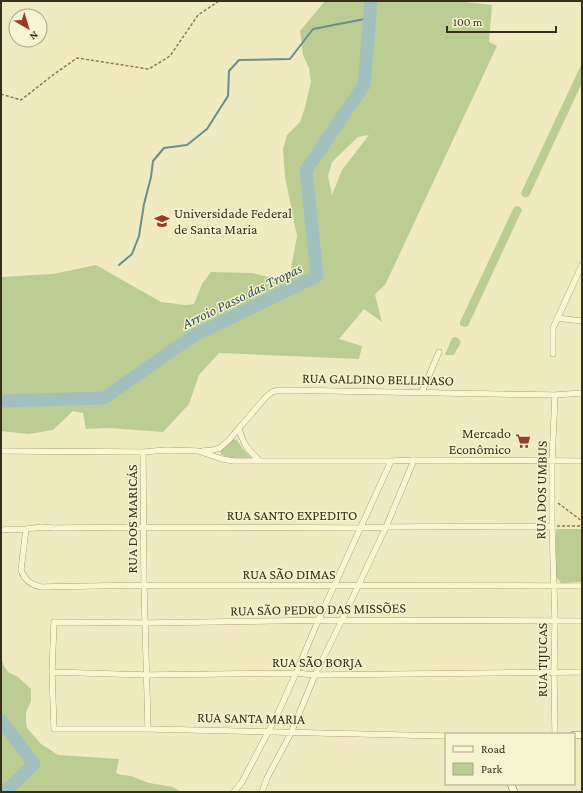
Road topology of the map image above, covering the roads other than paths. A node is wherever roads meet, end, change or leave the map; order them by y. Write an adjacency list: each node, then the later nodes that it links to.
1 (582, 264): 2 (street)
2 (557, 318): 3 (street); 5 (street)
3 (582, 320)
4 (439, 352): 6 (street)
5 (553, 354)
6 (422, 392): 8 (street, RUA GALDINO BELLINASO); 9 (street, RUA GALDINO BELLINASO)
7 (582, 393): 8 (street, RUA GALDINO BELLINASO)
8 (555, 395): 18 (street, RUA DOS UMBUS)
9 (239, 429): 10 (street, RUA GALDINO BELLINASO); 15 (street)
10 (217, 449): 12 (street); 14 (street)
11 (1, 451): 13 (street)
12 (198, 451): 13 (street); 14 (street)
13 (143, 452): 20 (street, RUA DOS MARICÁS)
14 (218, 458): 15 (street)
15 (259, 460): 17 (street)
16 (414, 460): 17 (street); 18 (street); 22 (street)
17 (391, 461): 23 (street)
18 (552, 461): 19 (street); 21 (street, RUA DOS UMBUS)
19 (582, 461)
20 (144, 526): 23 (street, RUA SANTO EXPEDITO); 24 (street, RUA SANTO EXPEDITO); 26 (street, RUA DOS MARICÁS)
21 (552, 526): 22 (street, RUA SANTO EXPEDITO); 29 (street, RUA DOS UMBUS)
22 (386, 527): 23 (street, RUA SANTO EXPEDITO); 28 (street)
23 (360, 528): 27 (street)
24 (26, 529): 25 (street, RUA SANTO EXPEDITO); 26 (street, RUA SÃO DIMAS)
25 (1, 530)
26 (144, 585): 27 (street, RUA SÃO DIMAS); 35 (street, RUA DOS MARICÁS)
27 (334, 586): 28 (street, RUA SÃO DIMAS); 32 (street)
28 (358, 586): 29 (street, RUA SÃO DIMAS); 31 (street)
29 (554, 586): 30 (street, RUA SÃO DIMAS); 33 (street, RUA TIJUCAS)
30 (582, 586)
31 (342, 620): 32 (street, RUA SÃO PEDRO DAS MISSÕES); 33 (street, RUA SÃO PEDRO DAS MISSÕES); 41 (street)
32 (318, 621): 35 (street, RUA SÃO PEDRO DAS MISSÕES); 39 (street)
33 (555, 621): 34 (street, RUA SÃO PEDRO DAS MISSÕES); 37 (street, RUA TIJUCAS)
34 (582, 621)
35 (146, 623): 36 (street, RUA SÃO PEDRO DAS MISSÕES); 40 (street, RUA DOS MARICÁS)
36 (52, 672): 40 (street, RUA SÃO BORJA); 42 (street, RUA SANTA MARIA)
37 (554, 672): 38 (street, RUA SÃO BORJA); 41 (street, RUA SÃO BORJA); 45 (street, RUA TIJUCAS)
38 (582, 672)
39 (296, 673): 40 (street, RUA SÃO BORJA); 41 (street, RUA SÃO BORJA); 43 (street)
40 (147, 674): 42 (street, RUA DOS MARICÁS)
41 (315, 674): 44 (street)
42 (148, 729): 43 (street, RUA SANTA MARIA)
43 (268, 731): 44 (street, RUA SANTA MARIA); 47 (street)
44 (291, 732): 46 (street, RUA SANTA MARIA); 48 (street)
45 (555, 733)
46 (445, 736)
47 (234, 792)
48 (262, 792)

